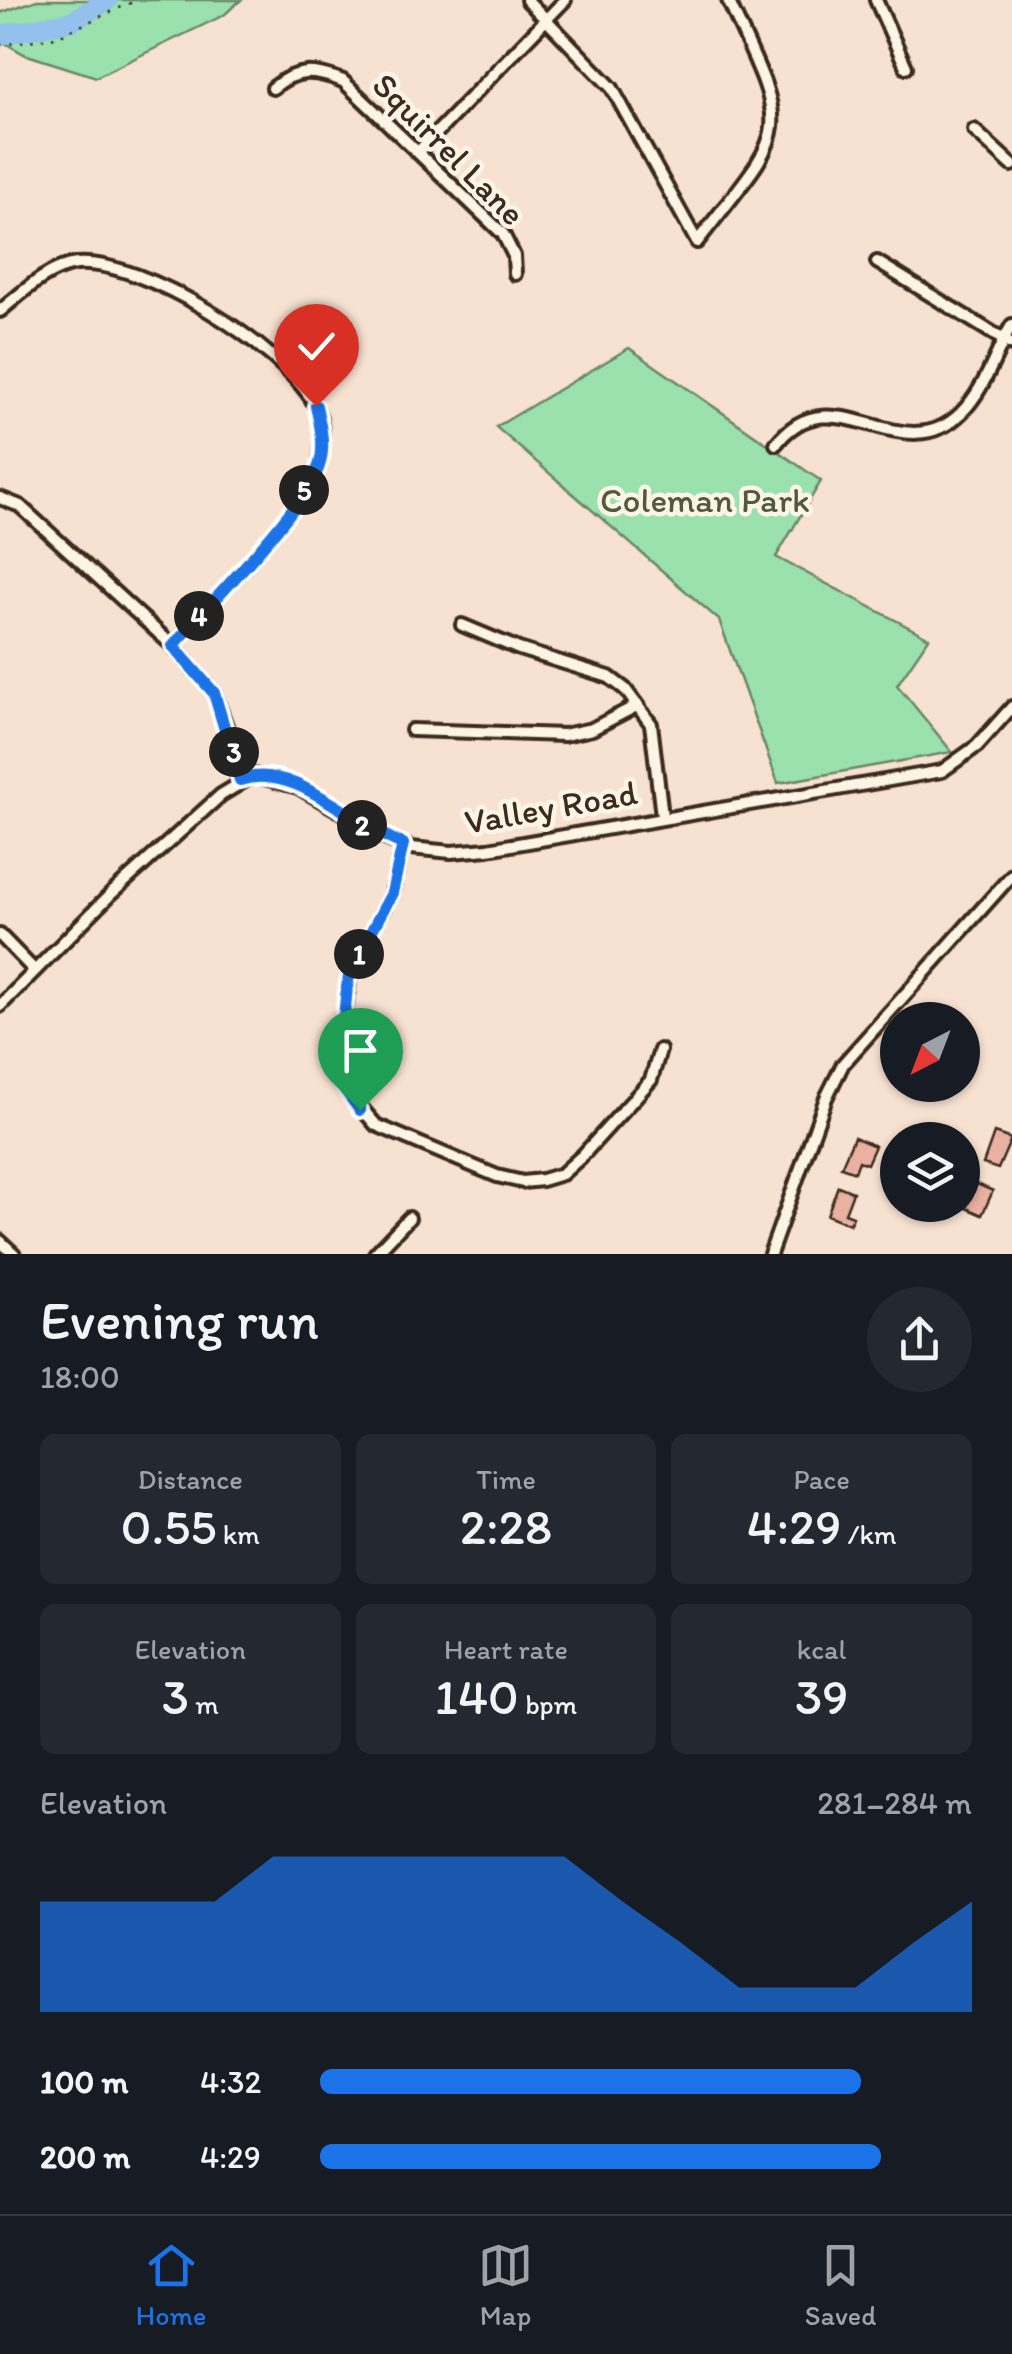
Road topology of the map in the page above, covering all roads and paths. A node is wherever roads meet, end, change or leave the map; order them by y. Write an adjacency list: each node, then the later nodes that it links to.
1 (137, 0): 7 (path)
2 (526, 0): 6 (street)
3 (565, 0): 6 (street)
4 (728, 0): 6 (street)
5 (876, 0): 8 (street)
6 (546, 19): 11 (street)
7 (0, 45)
8 (906, 67)
9 (273, 88): 11 (street, Squirrel Lane)
10 (974, 130): 12 (street)
11 (420, 150): 14 (street, Squirrel Lane)
12 (1012, 166)
13 (877, 262): 17 (street)
14 (515, 274)
15 (0, 311): 21 (street)
16 (1012, 325): 17 (street)
17 (1008, 342): 18 (street)
18 (776, 444)
19 (0, 498): 21 (street)
20 (462, 625): 22 (street)
21 (173, 646): 25 (street)
22 (638, 705): 24 (street); 26 (street)
23 (1012, 707): 26 (street, Valley Road)
24 (412, 730)
25 (240, 780): 27 (street, Valley Road); 30 (street)
26 (662, 816): 27 (street, Valley Road)
27 (403, 844): 32 (street)
28 (1012, 875): 37 (street)
29 (0, 935): 30 (street)
30 (34, 970): 31 (street)
31 (0, 1006)
32 (660, 1050)
33 (409, 1218): 36 (street)
34 (0, 1241): 35 (street)
35 (14, 1254)
36 (375, 1254)
37 (770, 1254)

